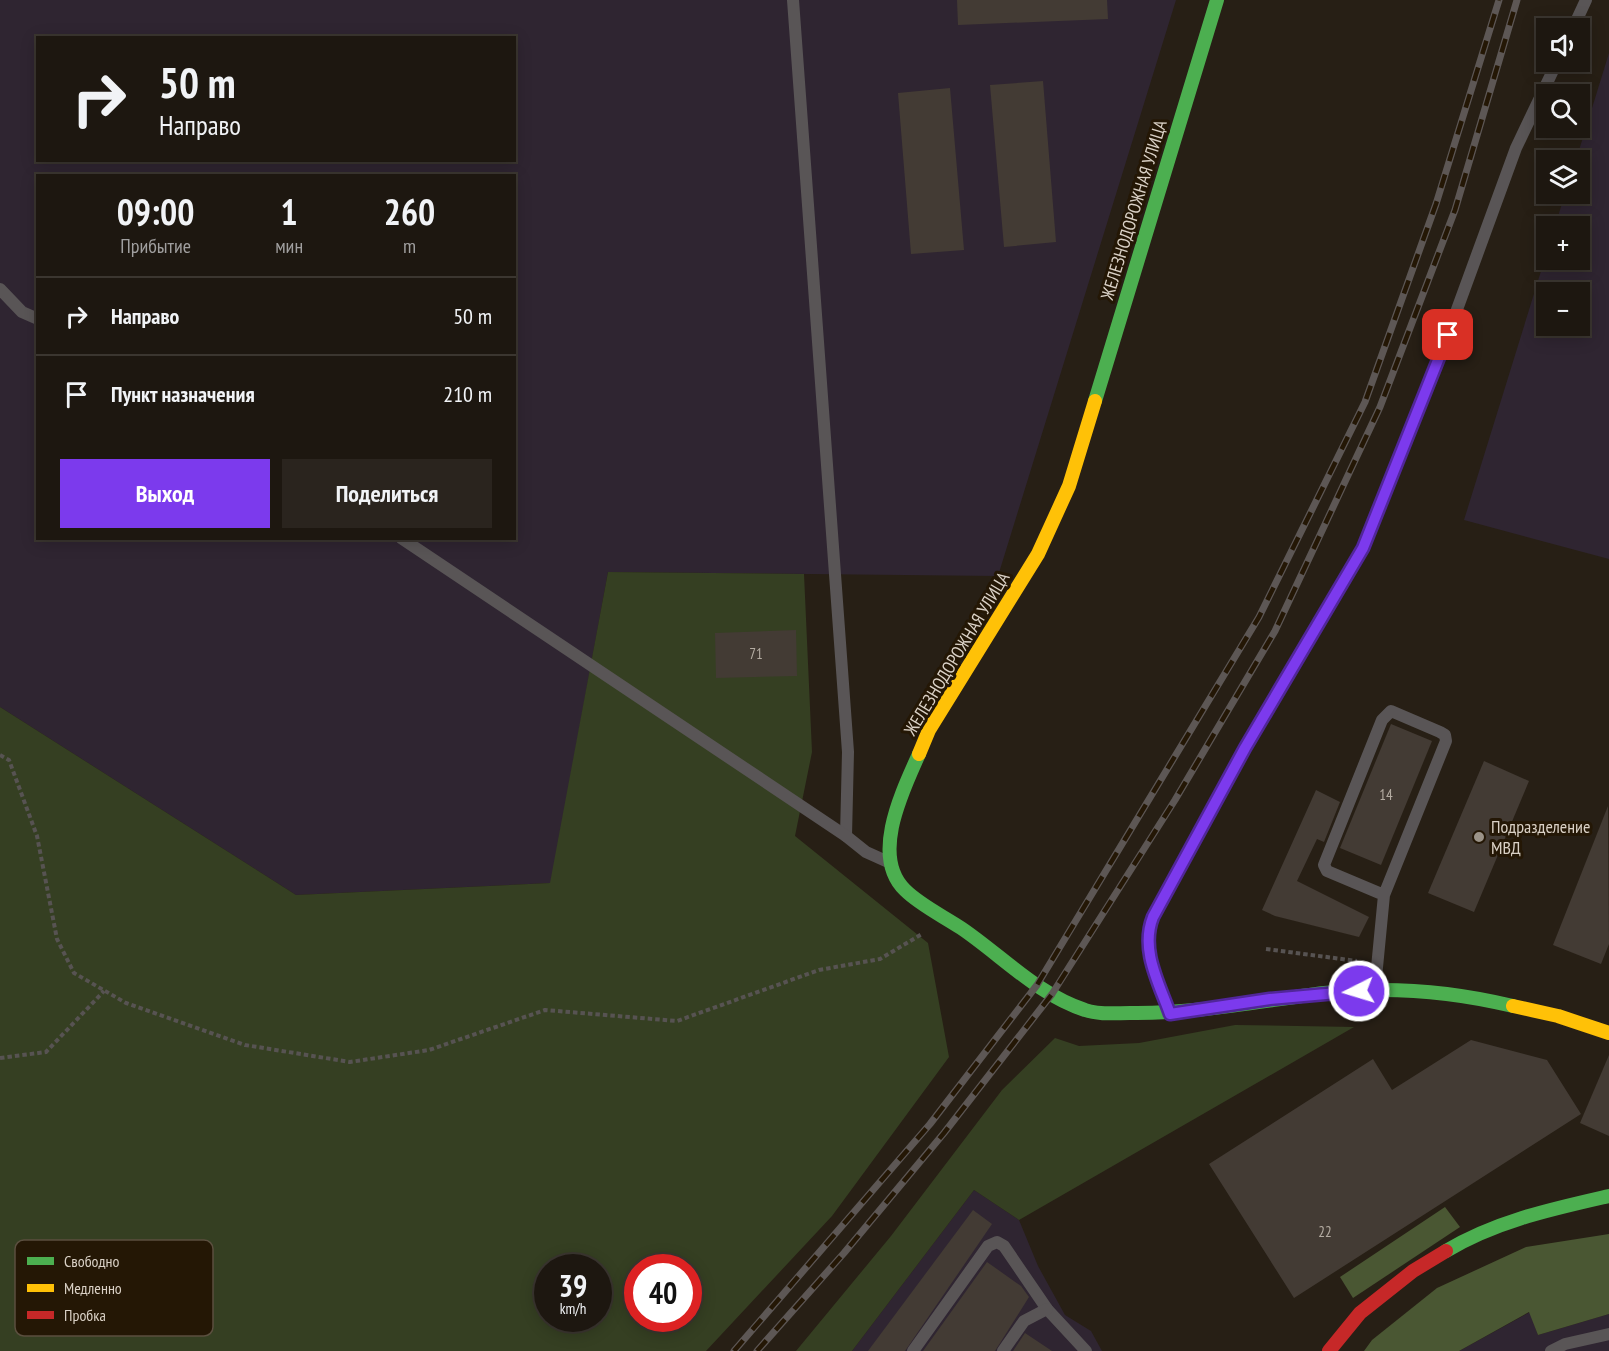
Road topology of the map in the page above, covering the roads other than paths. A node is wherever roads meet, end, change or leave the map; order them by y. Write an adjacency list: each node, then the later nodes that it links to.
1 (793, 0): 9 (lane)
2 (1216, 0): 10 (street, ЖЕЛЕЗНОДОРОЖНАЯ УЛИЦА)
3 (1586, 0): 4 (lane)
4 (1578, 18)
5 (1552, 72): 13 (lane)
6 (0, 289): 7 (lane)
7 (36, 318)
8 (404, 540): 9 (lane)
9 (846, 836): 10 (lane)
10 (890, 862): 13 (street)
11 (1384, 895): 11 (lane); 12 (lane)
12 (1375, 989): 13 (street); 14 (street)
13 (1170, 1014)
14 (1609, 1033)
15 (1609, 1196): 21 (street)
16 (1047, 1309): 18 (lane); 19 (lane); 20 (lane)
17 (1609, 1334): 22 (lane)
18 (913, 1351)
19 (1003, 1351)
20 (1086, 1351)
21 (1329, 1351)
22 (1551, 1351)

